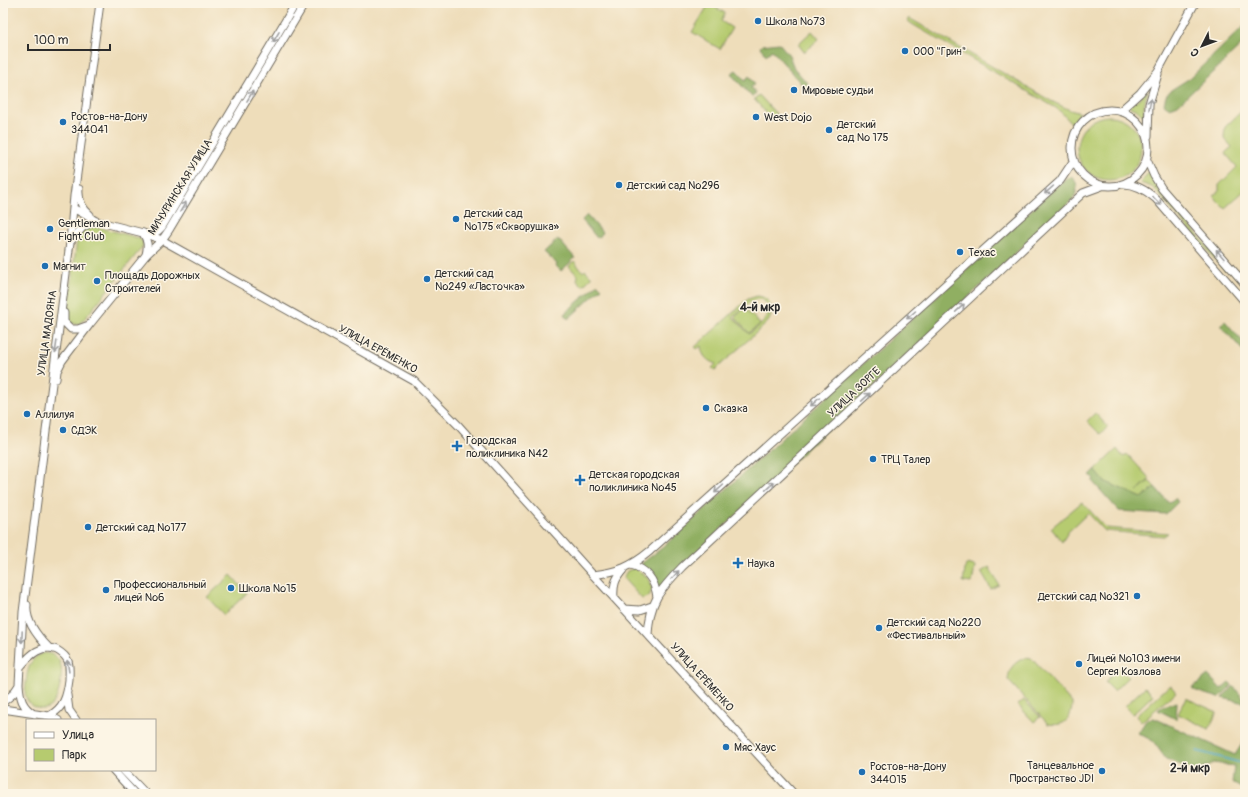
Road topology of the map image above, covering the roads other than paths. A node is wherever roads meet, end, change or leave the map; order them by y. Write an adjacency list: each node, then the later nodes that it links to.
1 (100, 3): 13 (main road, УЛИЦА МАДОЯНА)
2 (105, 3): 14 (main road)
3 (296, 3): 16 (main road, МИЧУРИНСКАЯ УЛИЦА, one-way to 16)
4 (305, 3): 17 (main road, МИЧУРИНСКАЯ УЛИЦА, one-way to 4)
5 (1195, 3): 6 (main road)
6 (1158, 71): 7 (main road); 8 (main road, one-way to 6)
7 (1120, 111): 8 (main road); 9 (main road)
8 (1148, 138): 10 (main road)
9 (1074, 160): 12 (main road); 26 (main road, УЛИЦА ЗОРГЕ, one-way to 26)
10 (1147, 160): 11 (main road); 21 (main road, one-way to 10)
11 (1124, 184): 12 (main road); 23 (main road, one-way to 23)
12 (1102, 186): 29 (main road, УЛИЦА ЗОРГЕ, one-way to 12)
13 (73, 208): 14 (main road, УЛИЦА ЕРЁМЕНКО); 18 (main road, УЛИЦА МАДОЯНА)
14 (96, 221): 15 (main road, УЛИЦА ЕРЁМЕНКО); 18 (main road)
15 (143, 233): 16 (main road, УЛИЦА ЕРЁМЕНКО); 20 (main road)
16 (150, 235): 17 (main road, УЛИЦА ЕРЁМЕНКО)
17 (162, 240): 19 (main road, УЛИЦА ЕРЁМЕНКО); 20 (main road, МИЧУРИНСКАЯ УЛИЦА)
18 (70, 242): 22 (main road, УЛИЦА МАДОЯНА)
19 (173, 246): 20 (main road); 28 (main road, УЛИЦА ЕРЁМЕНКО)
20 (146, 256): 24 (main road, МИЧУРИНСКАЯ УЛИЦА)
21 (1245, 284)
22 (63, 294): 24 (main road); 35 (main road, УЛИЦА МАДОЯНА, one-way to 35)
23 (1245, 302)
24 (90, 324): 25 (main road, МИЧУРИНСКАЯ УЛИЦА)
25 (57, 371): 34 (main road, УЛИЦА МАДОЯНА)
26 (631, 565): 27 (main road, УЛИЦА ЗОРГЕ); 29 (main road)
27 (623, 570): 28 (main road); 30 (main road)
28 (593, 575): 30 (main road, УЛИЦА ЕРЁМЕНКО)
29 (657, 597): 31 (main road, УЛИЦА ЗОРГЕ)
30 (614, 598): 32 (main road, УЛИЦА ЕРЁМЕНКО)
31 (652, 606): 32 (main road); 33 (main road, УЛИЦА ЗОРГЕ)
32 (624, 609): 33 (main road, УЛИЦА ЕРЁМЕНКО)
33 (648, 634): 48 (main road, УЛИЦА ЕРЁМЕНКО)
34 (49, 648): 35 (main road); 37 (main road, one-way to 34)
35 (21, 666): 36 (main road)
36 (19, 684): 38 (main road); 40 (main road)
37 (67, 695): 41 (main road); 43 (main road)
38 (3, 702)
39 (3, 709): 40 (main road)
40 (34, 714): 41 (main road)
41 (50, 716): 42 (main road)
42 (56, 719)
43 (75, 719)
44 (114, 771): 46 (main road)
45 (124, 771): 47 (main road)
46 (135, 794)
47 (146, 794)
48 (794, 794)

